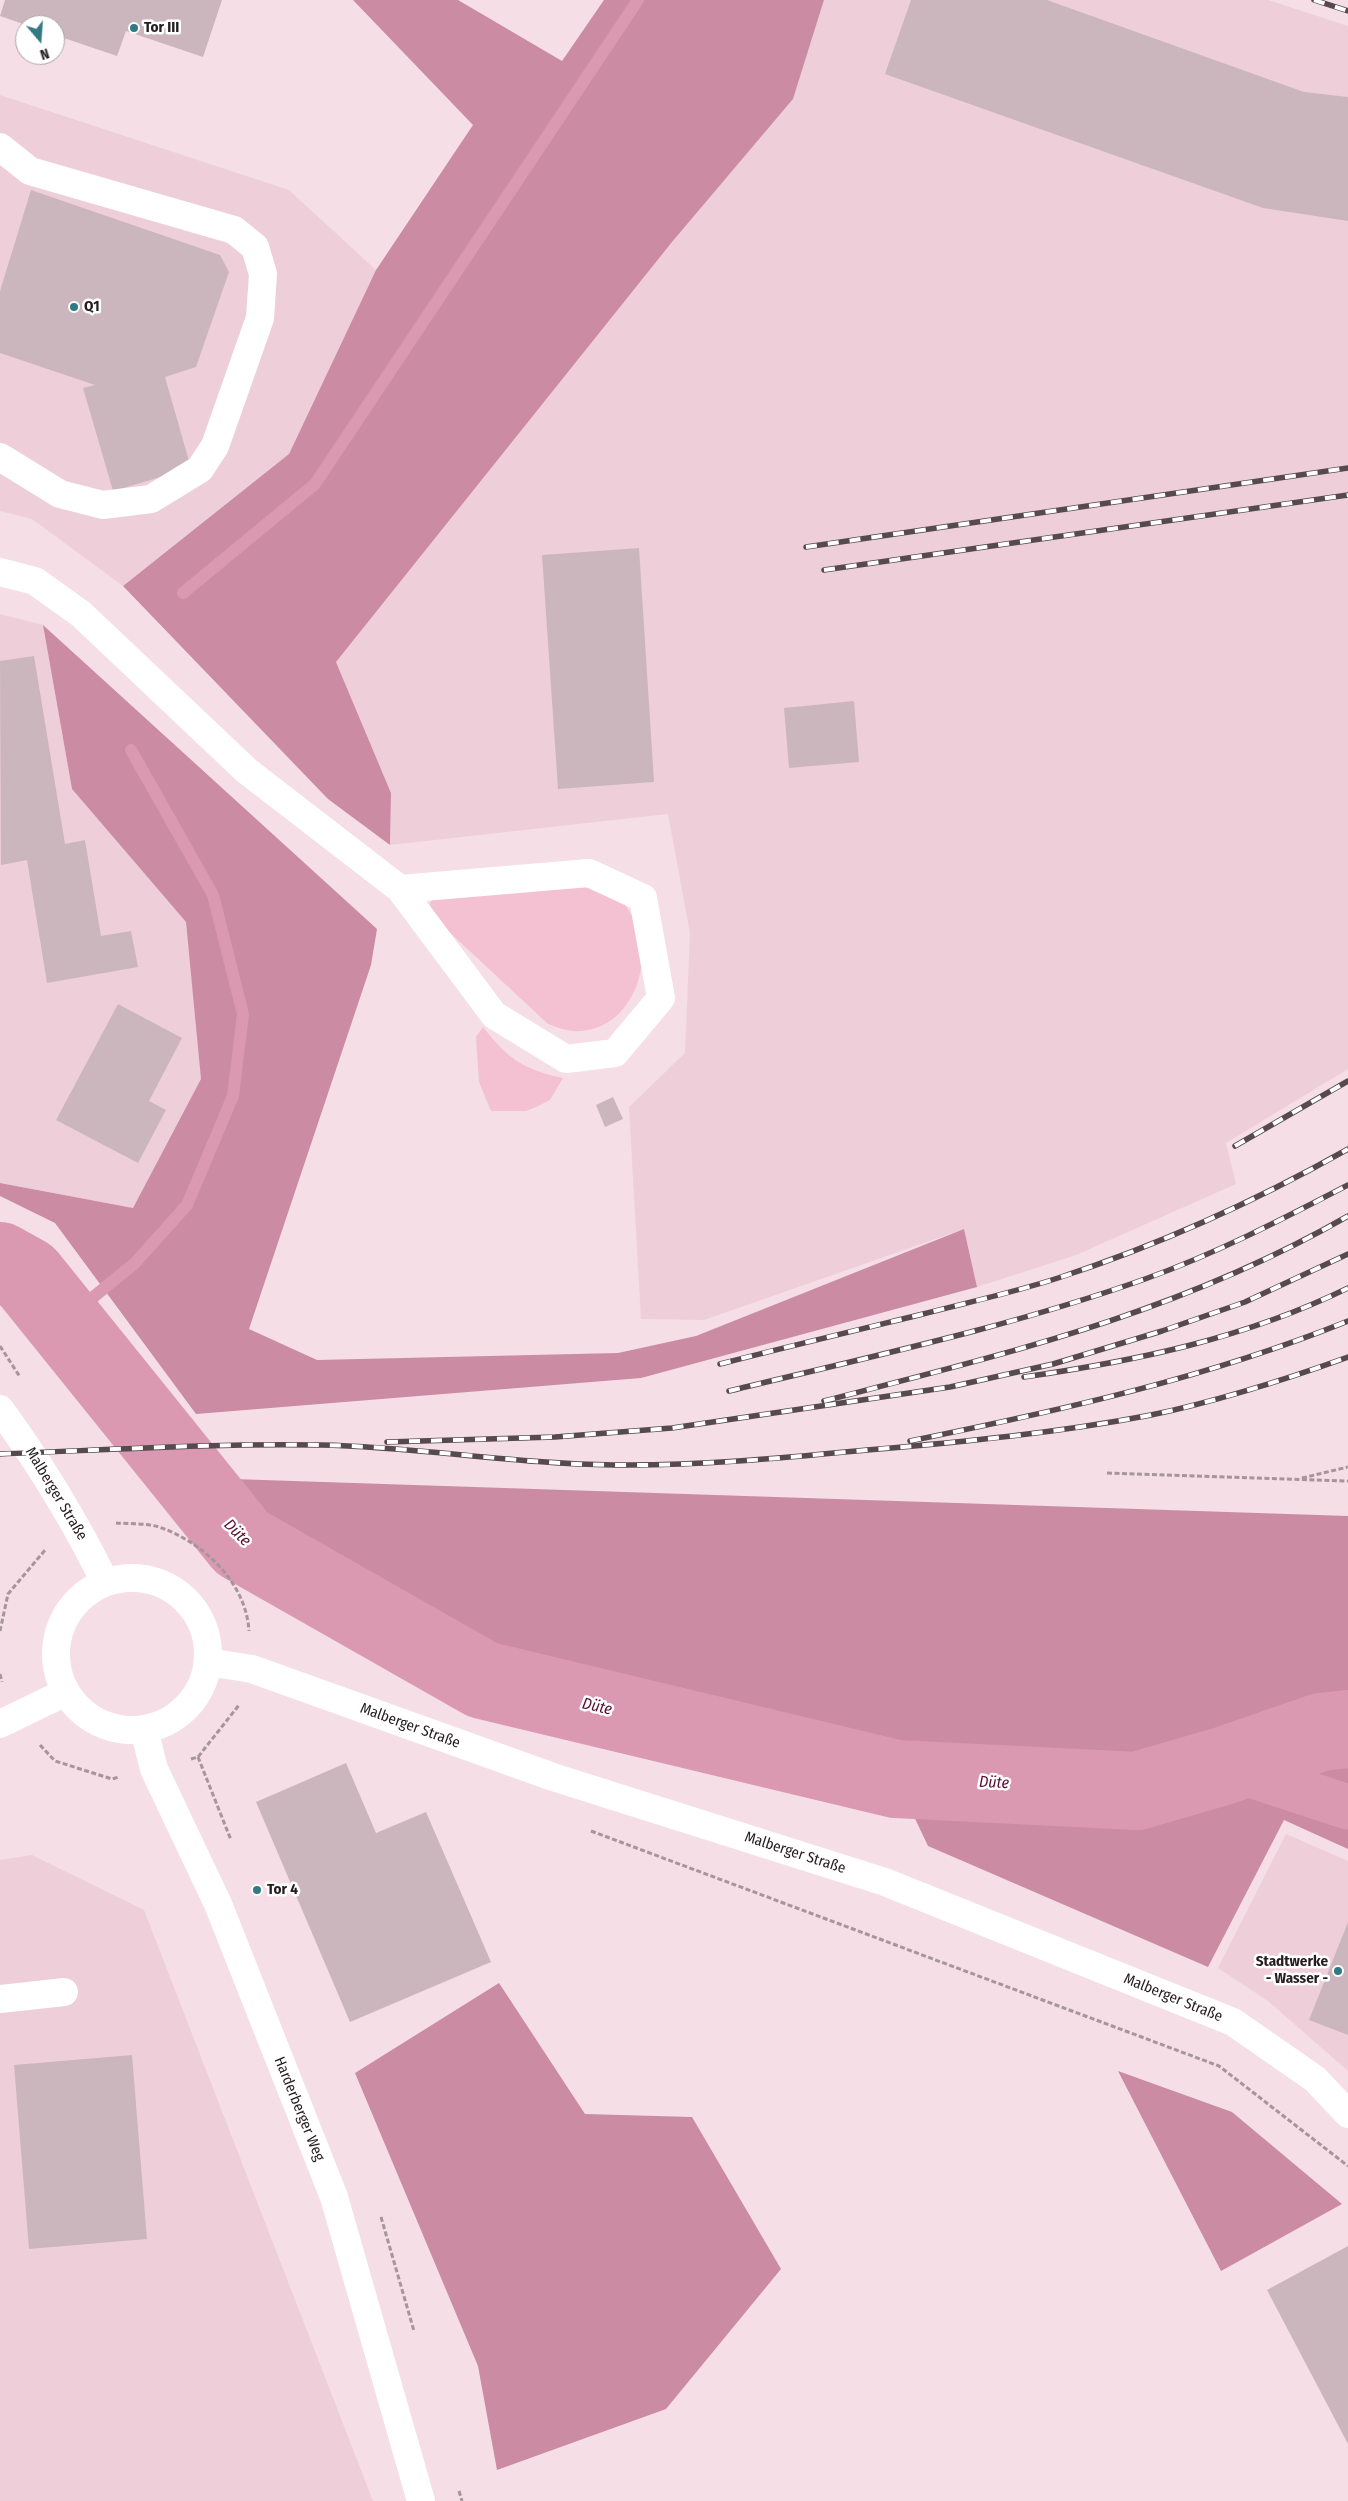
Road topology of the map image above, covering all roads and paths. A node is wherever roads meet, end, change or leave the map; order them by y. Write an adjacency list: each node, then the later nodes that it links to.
1 (0, 147): 2 (street)
2 (0, 457)
3 (0, 572): 4 (street)
4 (400, 889): 4 (street)
5 (0, 1409): 10 (street, Malberger Straße)
6 (1348, 1468): 8 (path)
7 (1107, 1473): 8 (path)
8 (1297, 1479): 9 (path)
9 (1348, 1481)
10 (105, 1582): 11 (street); 12 (street)
11 (208, 1662): 14 (street); 18 (street, Malberger Straße)
12 (66, 1692): 13 (street); 14 (street)
13 (0, 1724)
14 (144, 1729): 20 (street, Harderberger Weg)
15 (587, 1829): 19 (path)
16 (64, 1992): 17 (street)
17 (0, 1999)
18 (1348, 2114)
19 (1348, 2166)
20 (421, 2501)

